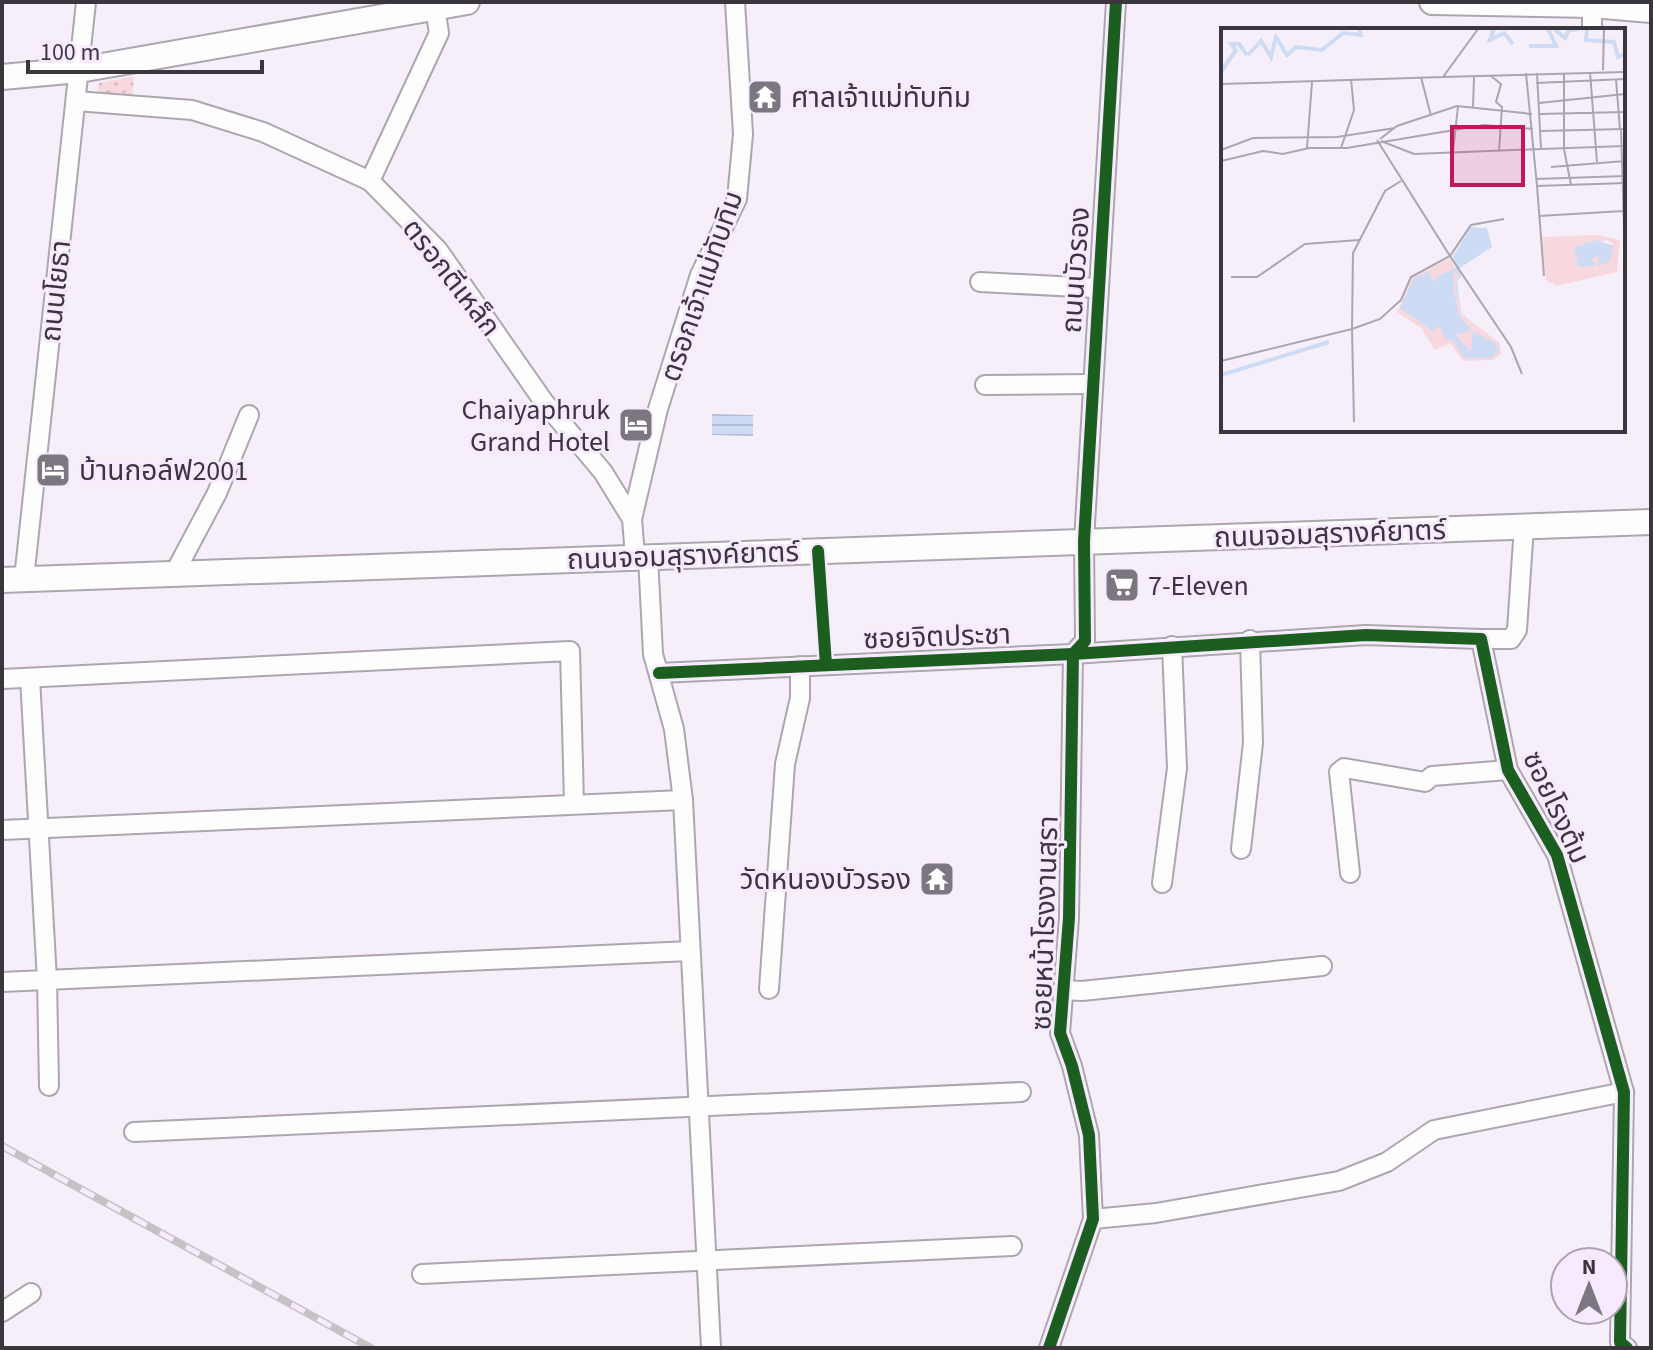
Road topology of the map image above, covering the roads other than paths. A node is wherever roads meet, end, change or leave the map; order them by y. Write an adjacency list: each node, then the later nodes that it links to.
1 (86, 2): 10 (street, ถนนโยธา)
2 (467, 2): 7 (main road)
3 (735, 2): 19 (street, ตรอกเจ้าแม่ทับทิม)
4 (1116, 2): 15 (street, ถนนบัวรอง)
5 (1432, 2): 6 (main road)
6 (1592, 5): 8 (main road); 9 (street)
7 (435, 8): 10 (main road); 13 (street)
8 (1651, 10)
9 (1592, 28)
10 (79, 70): 11 (main road); 12 (street, ถนนโยธา)
11 (2, 77)
12 (76, 101): 13 (street, ตรอกตีเหล็ก); 25 (street, ถนนโยธา)
13 (370, 181): 19 (street, ตรอกตีเหล็ก)
14 (980, 282): 15 (street)
15 (1096, 288): 16 (street, ถนนบัวรอง)
16 (1092, 384): 17 (street); 22 (street, ถนนบัวรอง)
17 (985, 385)
18 (249, 415): 24 (street)
19 (632, 519): 23 (street, ตรอกตีเหล็ก)
20 (1651, 522): 21 (main road, ถนนจอมสุรางค์ยาตร์)
21 (1524, 526): 22 (main road, ถนนจอมสุรางค์ยาตร์); 26 (street)
22 (1084, 541): 23 (main road, ถนนจอมสุรางค์ยาตร์); 29 (street, ซอยหน้าโรงงานสุรา)
23 (642, 556): 24 (main road, ถนนจอมสุรางค์ยาตร์); 31 (street, ตรอกตีเหล็ก)
24 (174, 574): 25 (main road, ถนนจอมสุรางค์ยาตร์)
25 (13, 580)
26 (1481, 639): 27 (street); 34 (street, ซอยโรงต้ม)
27 (1250, 640): 28 (street); 39 (street)
28 (1172, 646): 29 (street); 41 (street)
29 (1073, 654): 30 (street, ซอยจิตประชา); 47 (street, ซอยหน้าโรงงานสุรา)
30 (800, 666): 31 (street, ซอยจิตประชา); 46 (street)
31 (659, 673): 35 (street, ตรอกตีเหล็ก)
32 (30, 678): 33 (street); 36 (street); 37 (street)
33 (2, 679)
34 (1508, 770): 40 (street); 50 (street, ซอยโรงต้ม)
35 (683, 800): 36 (street); 42 (street, ตรอกตีเหล็ก)
36 (574, 803): 37 (street)
37 (37, 828): 38 (street); 44 (street)
38 (2, 830)
39 (1241, 849)
40 (1350, 873)
41 (1162, 883)
42 (690, 951): 44 (street); 51 (street, ตรอกตีเหล็ก)
43 (1322, 966): 47 (street)
44 (47, 980): 45 (street); 48 (street)
45 (2, 982)
46 (769, 989)
47 (1062, 990): 53 (street, ซอยหน้าโรงงานสุรา)
48 (49, 1086)
49 (1021, 1092): 51 (street)
50 (1624, 1092): 53 (street); 61 (street, ซอยโรงต้ม)
51 (699, 1105): 52 (street); 55 (street, ตรอกตีเหล็ก)
52 (134, 1132)
53 (1093, 1219): 60 (street, ซอยหน้าโรงงานสุรา)
54 (1012, 1246): 55 (street)
55 (707, 1260): 56 (street); 59 (street, ตรอกตีเหล็ก)
56 (422, 1274)
57 (31, 1293): 58 (street)
58 (2, 1312)
59 (711, 1348)
60 (1049, 1348)
61 (1627, 1348)

